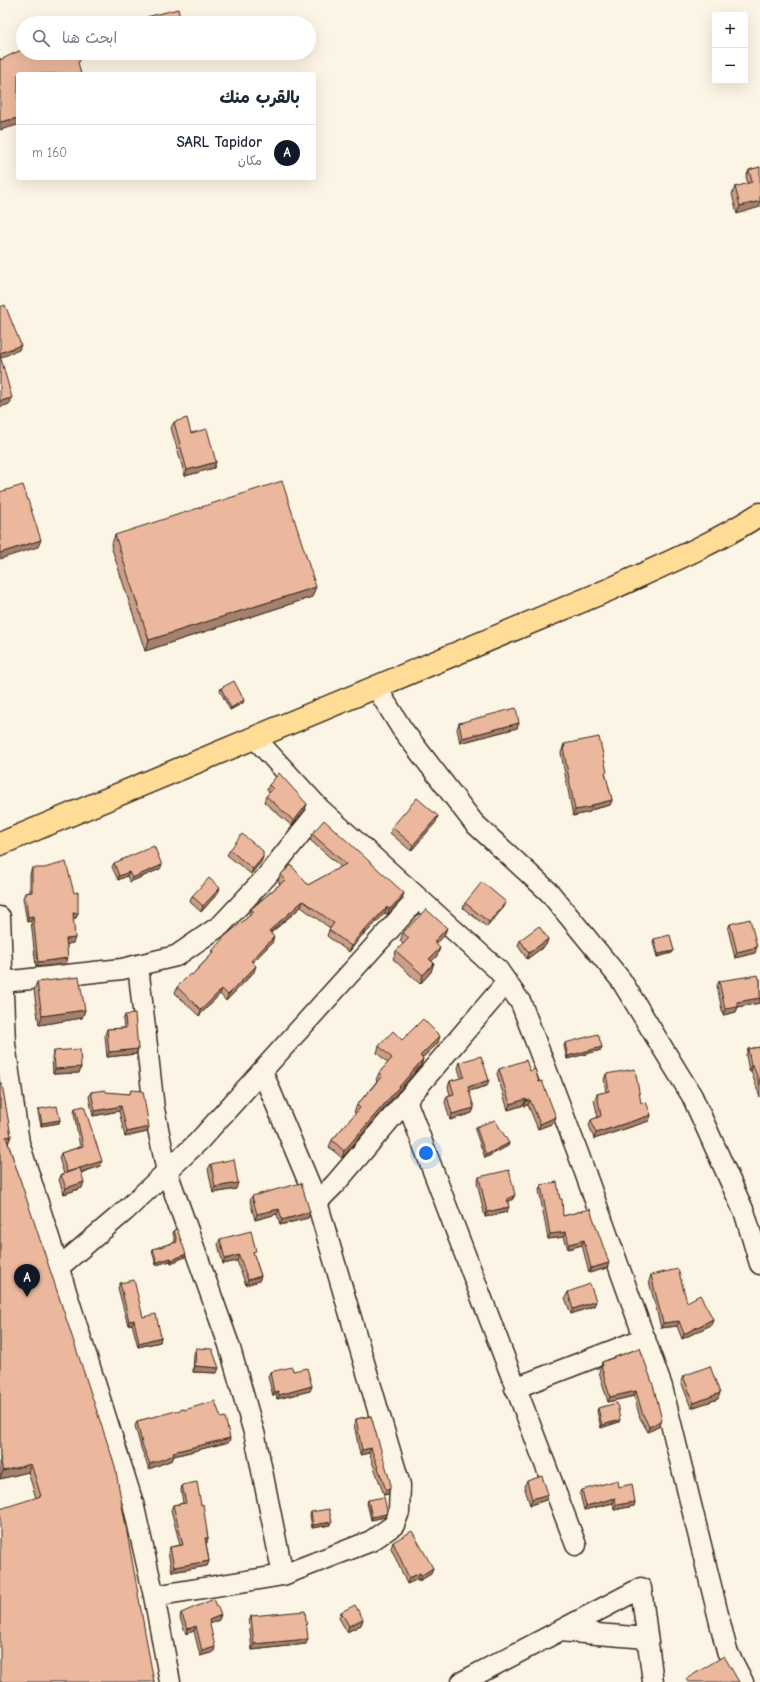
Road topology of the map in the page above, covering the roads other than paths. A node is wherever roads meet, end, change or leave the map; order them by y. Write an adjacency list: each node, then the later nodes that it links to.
1 (760, 514): 2 (main road)
2 (376, 687): 3 (main road); 15 (street)
3 (255, 738): 4 (street); 5 (main road)
4 (320, 809): 6 (street); 8 (street)
5 (0, 844)
6 (418, 898): 10 (street); 11 (street)
7 (0, 917): 9 (street)
8 (138, 965): 9 (street); 13 (street)
9 (2, 982): 16 (street)
10 (507, 982): 12 (street); 17 (street)
11 (262, 1071): 13 (street); 14 (street)
12 (406, 1100): 14 (street); 18 (street)
13 (167, 1172): 16 (street); 20 (street)
14 (317, 1202): 20 (street)
15 (760, 1264)
16 (58, 1268): 21 (street)
17 (644, 1338): 18 (street); 27 (street)
18 (515, 1388): 19 (street)
19 (576, 1545)
20 (283, 1575): 21 (street)
21 (154, 1596): 24 (street)
22 (559, 1631): 23 (street); 23 (street); 25 (street)
23 (647, 1638): 26 (street)
24 (170, 1682)
25 (462, 1682)
26 (653, 1682)
27 (742, 1682)

